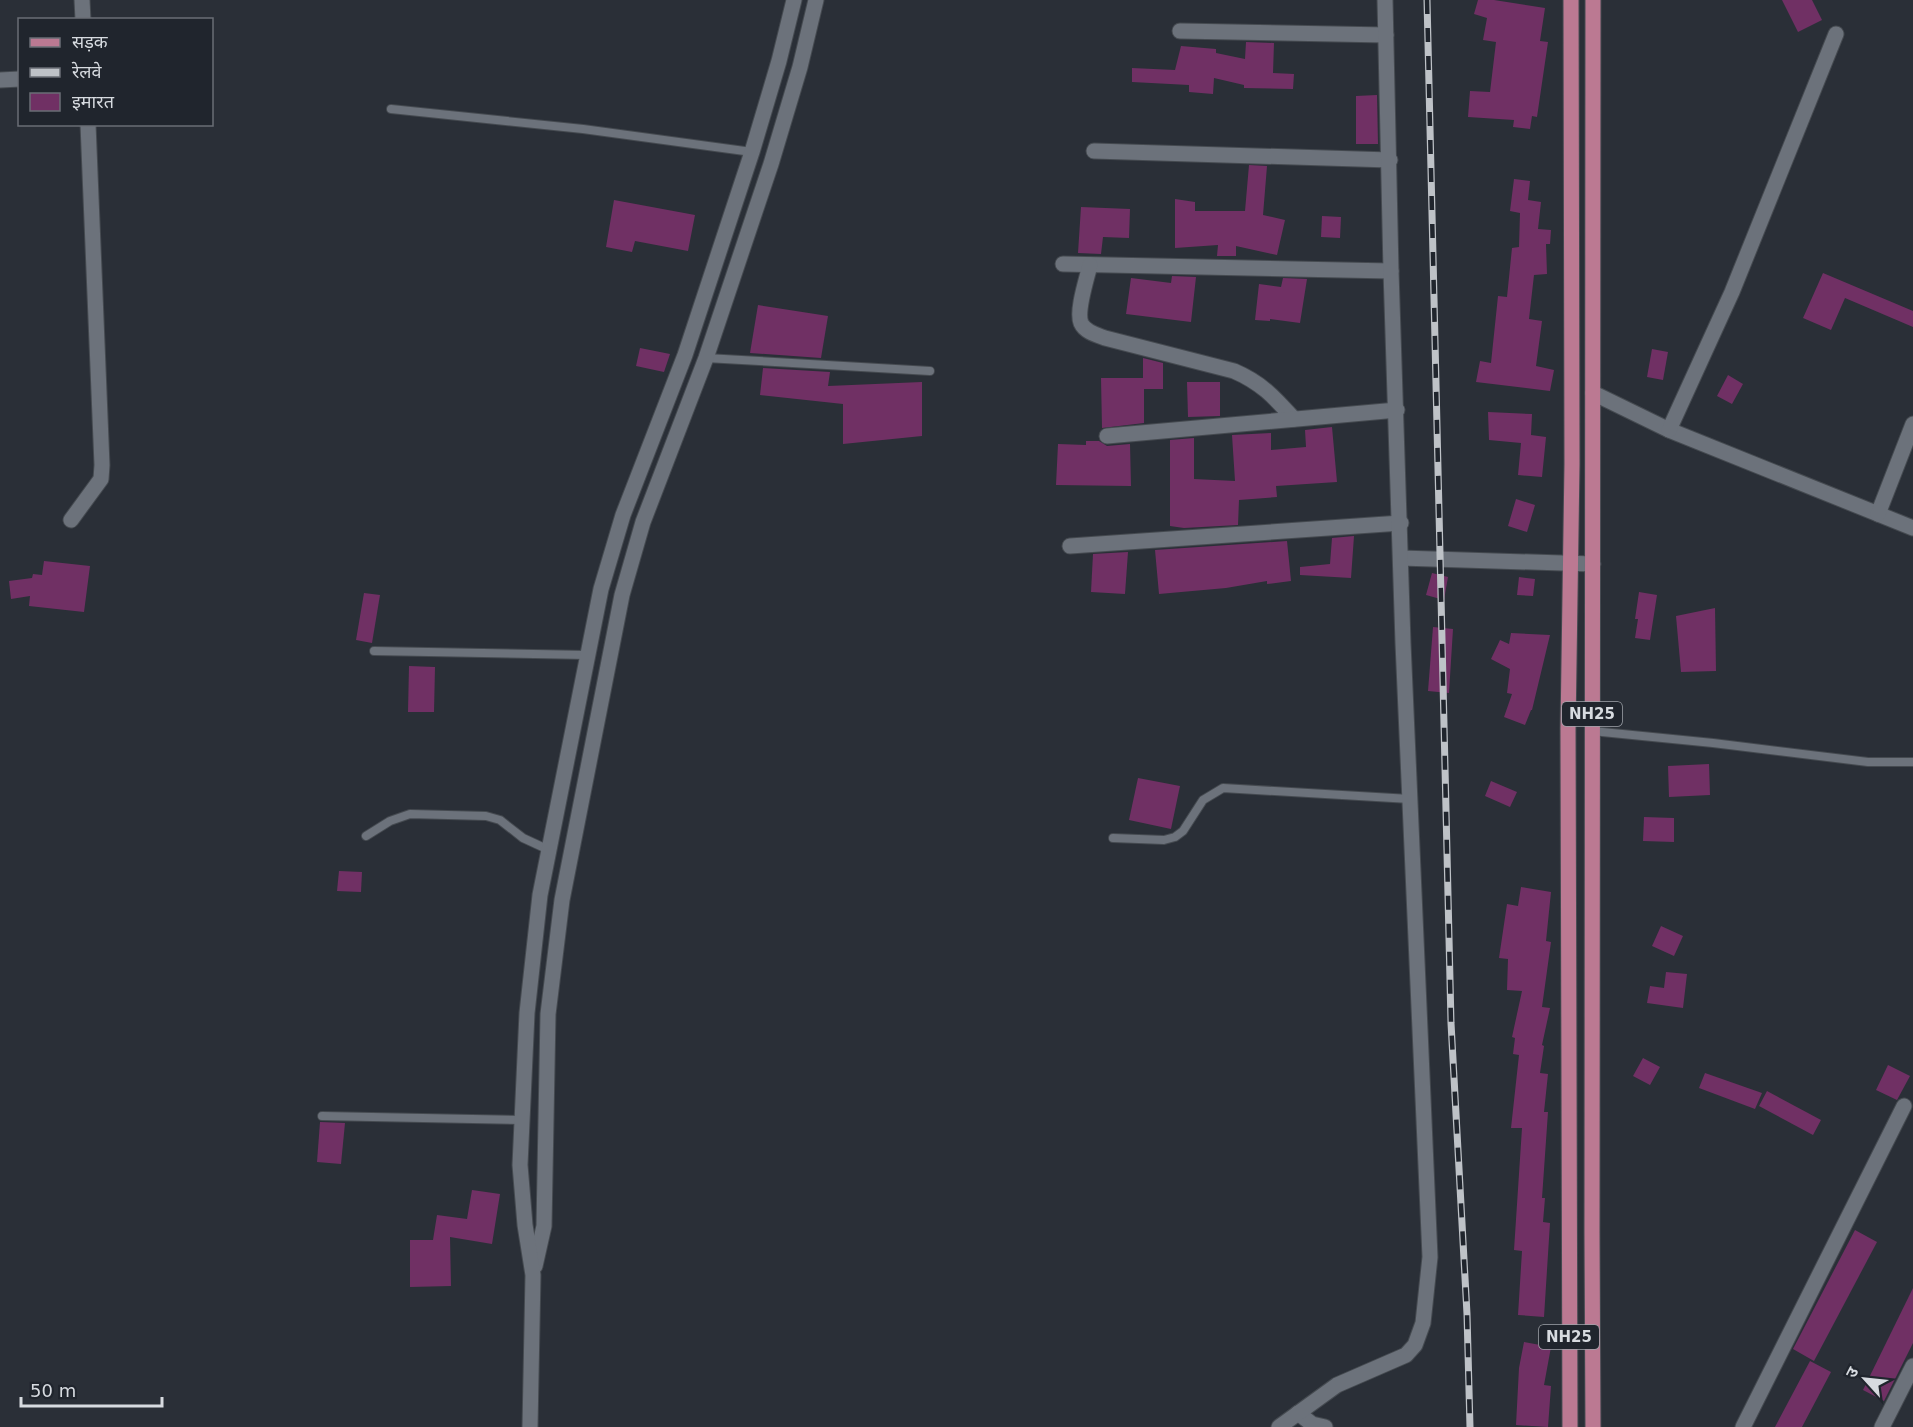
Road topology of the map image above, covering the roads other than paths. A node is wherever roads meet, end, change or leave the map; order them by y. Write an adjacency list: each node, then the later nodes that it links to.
1 (82, 0): 7 (street)
2 (794, 0): 16 (street)
3 (816, 0): 21 (street)
4 (1385, 0): 10 (street)
5 (1571, 0): 35 (main road, NH25)
6 (1593, 0): 23 (main road, NH25)
7 (83, 18)
8 (1180, 31): 10 (street)
9 (1836, 34): 27 (street)
10 (1386, 35): 17 (street)
11 (18, 79): 12 (street)
12 (0, 80)
13 (391, 109): 16 (lane)
14 (88, 126): 30 (street)
15 (1094, 151): 17 (street)
16 (752, 152): 38 (street)
17 (1390, 160): 20 (street)
18 (1063, 264): 19 (street)
19 (1090, 265): 20 (street); 25 (street)
20 (1391, 271): 24 (street)
21 (706, 358): 22 (lane); 48 (street)
22 (930, 371)
23 (1593, 393): 27 (street); 36 (main road, NH25)
24 (1396, 410): 25 (street); 31 (street)
25 (1294, 419): 28 (street)
26 (1913, 424): 29 (street)
27 (1669, 430): 29 (street)
28 (1107, 436)
29 (1878, 514): 32 (street)
30 (71, 520)
31 (1401, 523): 33 (street); 34 (street)
32 (1913, 528)
33 (1070, 546)
34 (1401, 558): 35 (street); 41 (street)
35 (1570, 564): 36 (street); 54 (main road, NH25)
36 (1593, 564): 39 (main road, NH25)
37 (374, 651): 38 (lane)
38 (587, 655): 44 (street)
39 (1592, 731): 40 (lane); 55 (main road, NH25)
40 (1913, 762)
41 (1410, 799): 43 (lane); 50 (street)
42 (366, 836): 44 (lane)
43 (1113, 838)
44 (549, 850): 47 (street)
45 (1904, 1106): 56 (street)
46 (321, 1116): 47 (lane)
47 (522, 1120): 48 (street)
48 (533, 1275): 51 (street)
49 (1913, 1366): 57 (street)
50 (1298, 1413): 52 (street); 53 (street)
51 (531, 1427)
52 (1279, 1427)
53 (1325, 1427)
54 (1570, 1427)
55 (1593, 1427)
56 (1743, 1427)
57 (1882, 1427)

